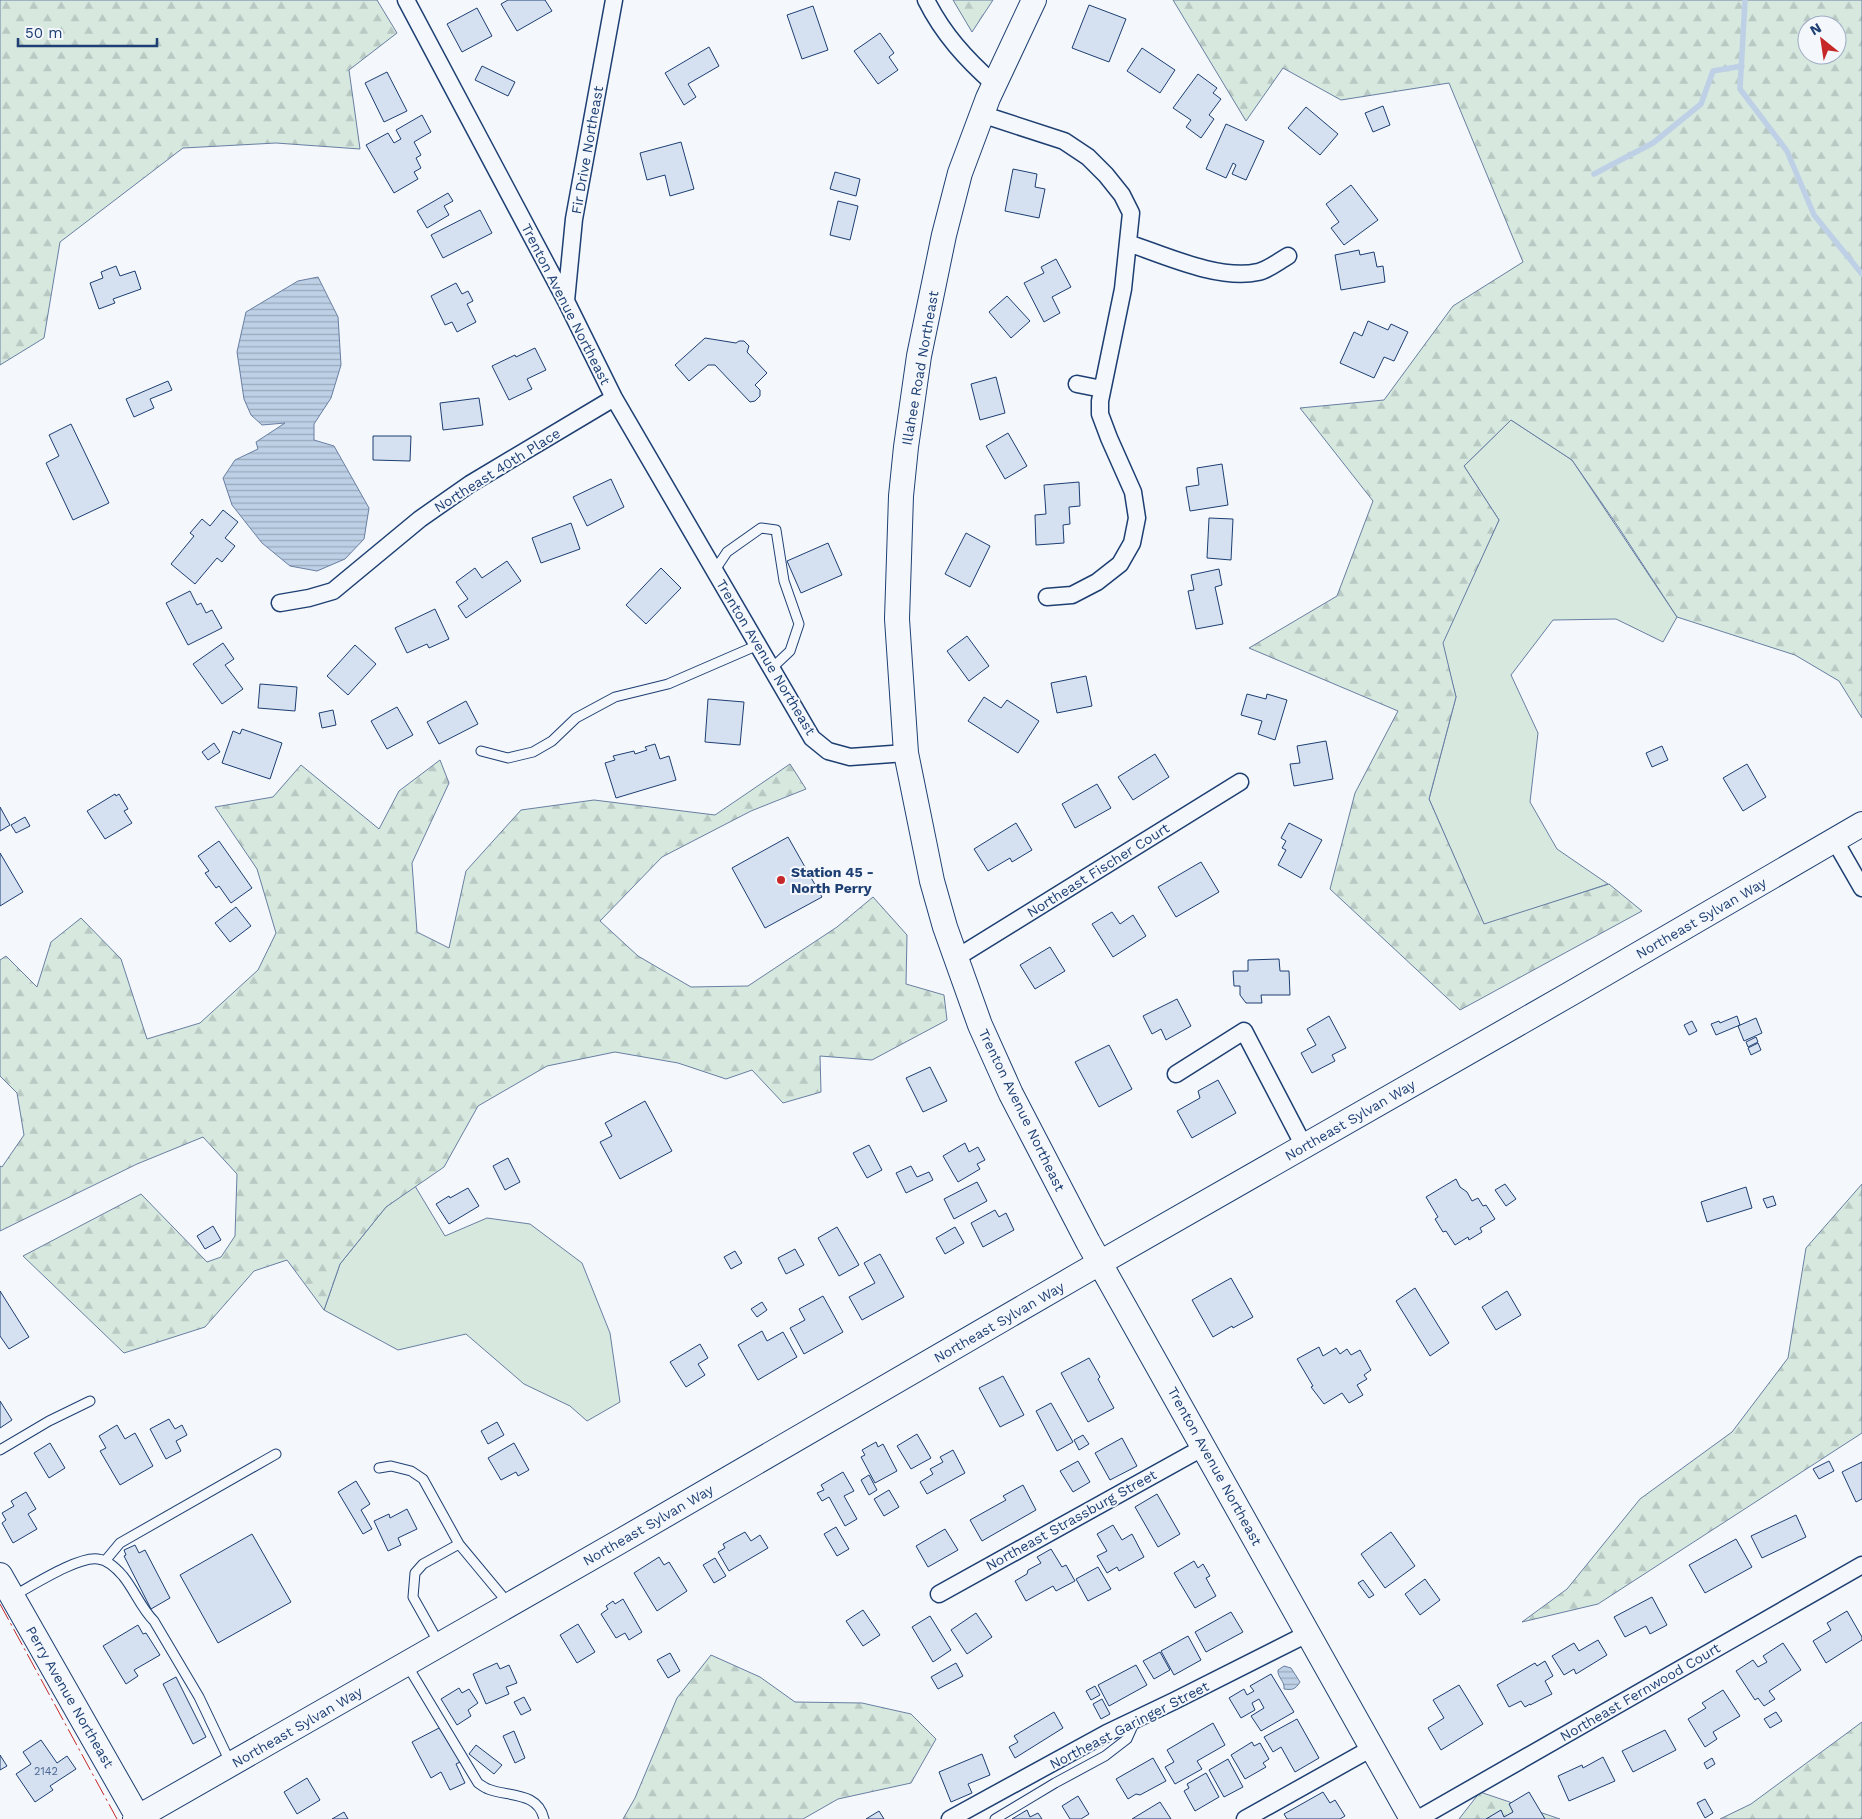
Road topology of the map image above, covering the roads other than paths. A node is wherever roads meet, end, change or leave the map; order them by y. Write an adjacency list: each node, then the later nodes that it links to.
1 (406, 0): 9 (street, Trenton Avenue Northeast)
2 (614, 0): 9 (street, Fir Drive Northeast)
3 (926, 0): 5 (street)
4 (1034, 0): 5 (main road, Illahee Road Northeast)
5 (994, 84): 6 (main road, Illahee Road Northeast)
6 (981, 114): 7 (street); 19 (main road, Illahee Road Northeast)
7 (1128, 243): 8 (street); 11 (street)
8 (1288, 256)
9 (566, 301): 12 (street, Trenton Avenue Northeast)
10 (1076, 384): 11 (street)
11 (1102, 389): 14 (street)
12 (614, 398): 13 (street, Trenton Avenue Northeast); 15 (street, Northeast 40th Place)
13 (715, 570): 16 (street, Trenton Avenue Northeast); 17 (lane)
14 (1047, 597)
15 (280, 604)
16 (758, 645): 17 (street, Trenton Avenue Northeast); 18 (lane)
17 (772, 668): 19 (street, Trenton Avenue Northeast)
18 (482, 751)
19 (906, 753): 24 (main road, Trenton Avenue Northeast)
20 (1240, 782): 24 (street, Northeast Fischer Court)
21 (1862, 824): 22 (main road, Northeast Sylvan Way)
22 (1834, 841): 23 (street); 26 (main road, Northeast Sylvan Way)
23 (1862, 888)
24 (956, 958): 27 (main road, Trenton Avenue Northeast)
25 (1176, 1074): 26 (street)
26 (1304, 1146): 27 (main road, Northeast Sylvan Way)
27 (1101, 1263): 29 (main road, Trenton Avenue Northeast); 39 (main road, Northeast Sylvan Way)
28 (90, 1400): 30 (lane)
29 (1204, 1447): 37 (street, Northeast Strassburg Street); 40 (main road, Trenton Avenue Northeast)
30 (0, 1450)
31 (276, 1454): 34 (lane)
32 (379, 1468): 33 (lane)
33 (459, 1544): 39 (lane); 41 (lane)
34 (104, 1561): 38 (lane); 45 (lane)
35 (1862, 1565): 52 (street, Northeast Fernwood Court)
36 (0, 1575): 38 (main road, Perry Avenue Northeast)
37 (939, 1594)
38 (12, 1597): 46 (main road, Perry Avenue Northeast)
39 (510, 1605): 41 (main road, Northeast Sylvan Way)
40 (1309, 1633): 43 (street, Northeast Garinger Street); 44 (main road, Trenton Avenue Northeast)
41 (440, 1645): 42 (main road, Northeast Sylvan Way)
42 (407, 1664): 45 (main road, Northeast Sylvan Way); 47 (lane)
43 (1136, 1720): 48 (street, Northeast Garinger Street); 49 (lane)
44 (1372, 1748): 50 (street); 51 (main road, Trenton Avenue Northeast)
45 (231, 1764): 46 (main road, Northeast Sylvan Way)
46 (137, 1818)
47 (544, 1819)
48 (950, 1819)
49 (995, 1819)
50 (1245, 1819)
51 (1412, 1819)
52 (1418, 1819)

